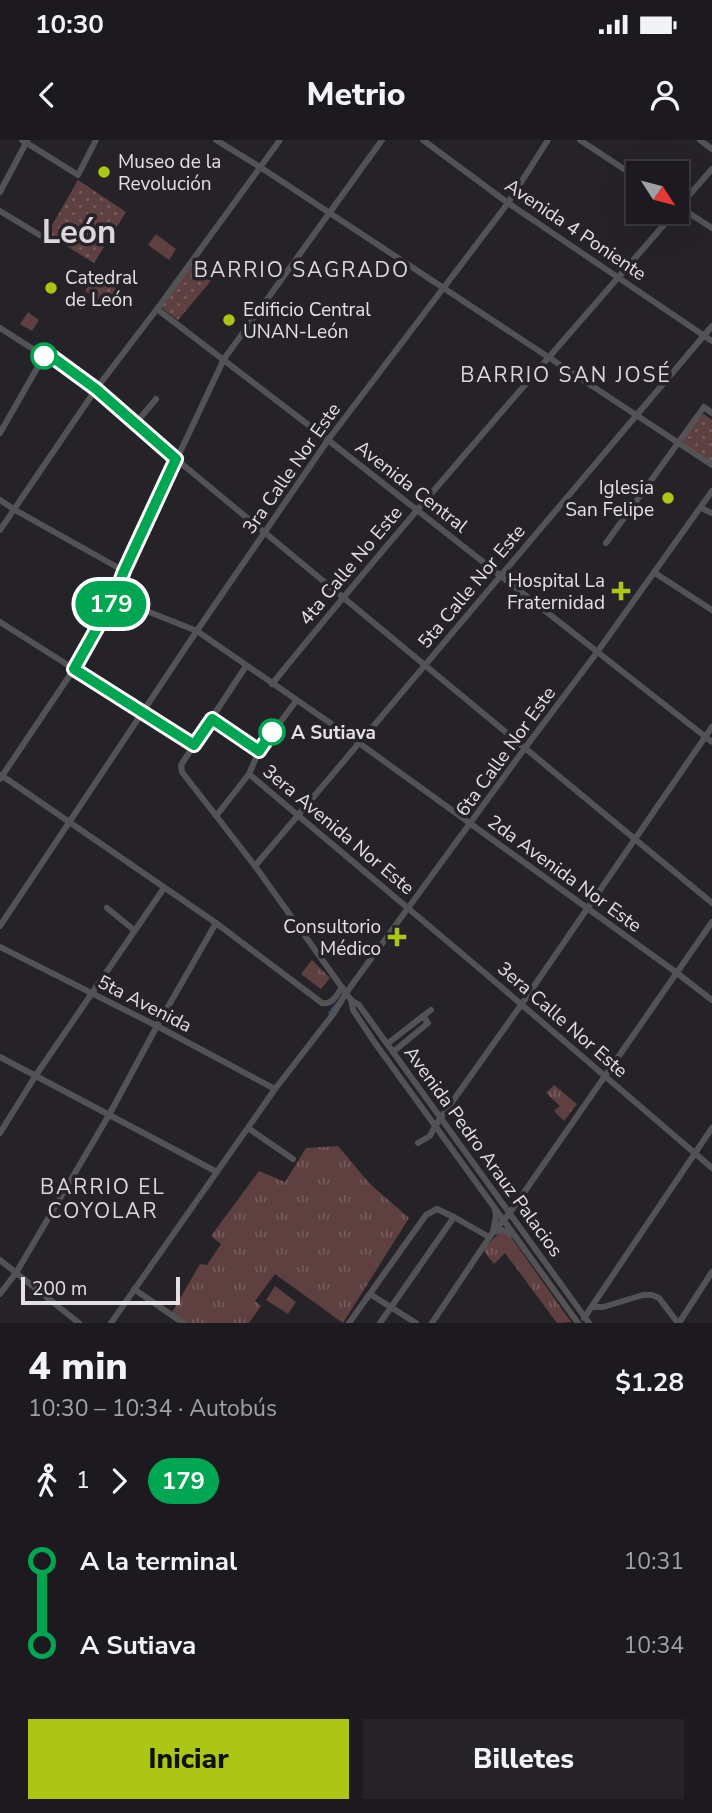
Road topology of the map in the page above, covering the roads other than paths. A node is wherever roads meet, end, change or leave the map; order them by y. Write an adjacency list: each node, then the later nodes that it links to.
1 (96, 140): 8 (street)
2 (216, 140): 11 (street)
3 (280, 140): 11 (street)
4 (382, 140): 18 (street)
5 (548, 140): 16 (street, 3ra Calle Nor Este)
6 (580, 140): 13 (street)
7 (699, 140): 10 (street)
8 (25, 141): 14 (street)
9 (427, 141): 16 (street, Avenida 4 Poniente)
10 (712, 149)
11 (260, 167): 18 (street); 25 (street)
12 (712, 169): 15 (street, 4ta Calle No Este)
13 (626, 170)
14 (0, 192)
15 (690, 194)
16 (508, 203): 23 (street, Avenida 4 Poniente); 24 (street, 3ra Calle Nor Este)
17 (0, 211): 22 (street)
18 (329, 214): 24 (street); 32 (street)
19 (690, 215): 21 (street)
20 (663, 224): 23 (street, 4ta Calle No Este)
21 (712, 228)
22 (43, 237)
23 (618, 277): 28 (street, Avenida 4 Poniente); 31 (street, 4ta Calle No Este)
24 (443, 289): 31 (street); 41 (street, 3ra Calle Nor Este)
25 (157, 309): 32 (street, Avenida Central); 33 (street)
26 (712, 326): 28 (street, 5ta Calle Nor Este)
27 (0, 328): 30 (street)
28 (704, 335): 29 (street, Avenida 4 Poniente); 36 (street, 5ta Calle Nor Este)
29 (712, 341)
30 (44, 356): 33 (street); 38 (street)
31 (548, 357): 36 (street); 49 (street, 4ta Calle No Este)
32 (223, 359): 41 (street, Avenida Central); 43 (street)
33 (96, 389): 39 (street); 48 (street)
34 (156, 398): 39 (street)
35 (712, 414): 42 (street)
36 (637, 415): 42 (street); 56 (street, 5ta Calle Nor Este)
37 (0, 416): 38 (street)
38 (7, 421): 40 (street)
39 (136, 423): 43 (street)
40 (0, 433)
41 (328, 440): 49 (street, Avenida Central); 52 (street, 3ra Calle Nor Este)
42 (678, 443): 44 (street); 53 (street)
43 (176, 459): 52 (street); 54 (street)
44 (712, 465)
45 (712, 491): 47 (street, 6ta Calle Nor Este)
46 (0, 500): 48 (street)
47 (701, 508): 50 (street); 55 (street, 6ta Calle Nor Este)
48 (15, 510): 51 (street); 54 (street)
49 (417, 510): 56 (street, Avenida Central); 58 (street, 4ta Calle No Este)
50 (712, 513)
51 (0, 530)
52 (266, 532): 58 (street); 61 (street, 3ra Calle Nor Este)
53 (606, 543)
54 (124, 571): 57 (street)
55 (655, 573): 59 (street); 62 (street, 6ta Calle Nor Este)
56 (500, 576): 62 (street, Avenida Central); 63 (street, 5ta Calle Nor Este)
57 (114, 598): 61 (street, 2da Avenida Nor Este); 65 (street)
58 (342, 598): 63 (street); 66 (street, 4ta Calle No Este)
59 (712, 610)
60 (0, 622): 65 (street)
61 (197, 631): 64 (street, 2da Avenida Nor Este); 68 (street, 3ra Calle Nor Este)
62 (598, 651): 71 (street, Avenida Central); 75 (street, 6ta Calle Nor Este)
63 (425, 665): 73 (street, 5ta Calle Nor Este); 75 (street)
64 (246, 666): 66 (street, 2da Avenida Nor Este); 69 (street)
65 (74, 669): 68 (street); 78 (street)
66 (272, 684): 67 (street, 2da Avenida Nor Este)
67 (296, 701): 73 (street, 2da Avenida Nor Este); 76 (street)
68 (143, 713): 74 (street); 81 (street, 3ra Calle Nor Este)
69 (212, 719): 74 (street); 76 (street)
70 (712, 727): 71 (street)
71 (705, 736): 72 (street, Avenida Central); 83 (street)
72 (712, 742)
73 (359, 743): 80 (street, 5ta Calle Nor Este); 82 (street, 2da Avenida Nor Este)
74 (194, 745): 79 (street, Avenida Pedro Arauz Palacios)
75 (525, 748): 82 (street, 6ta Calle Nor Este); 83 (street)
76 (259, 751): 77 (street)
77 (248, 774): 79 (street); 80 (street, 3era Avenida Nor Este)
78 (1, 776): 81 (street)
79 (216, 816): 84 (street, Avenida Pedro Arauz Palacios)
80 (298, 816): 84 (street, 5ta Calle Nor Este); 88 (street, 3era Avenida Nor Este)
81 (69, 821): 85 (street); 92 (street)
82 (470, 825): 88 (street, 6ta Calle Nor Este); 89 (street, 2da Avenida Nor Este)
83 (635, 839): 86 (street); 89 (street)
84 (255, 866): 96 (street, Avenida Pedro Arauz Palacios)
85 (164, 888): 91 (street); 93 (street)
86 (712, 903)
87 (107, 908): 93 (street)
88 (409, 909): 96 (street, 6ta Calle Nor Este); 100 (street, 3era Calle Nor Este)
89 (587, 909): 95 (street, 2da Avenida Nor Este); 100 (street)
90 (712, 922): 95 (street)
91 (216, 923): 96 (street); 104 (street)
92 (0, 926)
93 (134, 930): 97 (street)
94 (0, 947): 97 (street, 5ta Avenida)
95 (677, 972): 99 (street, 2da Avenida Nor Este); 111 (street)
96 (344, 990): 98 (street, Avenida Pedro Arauz Palacios); 102 (street, 6ta Calle Nor Este)
97 (92, 994): 104 (street, 5ta Avenida); 110 (street)
98 (351, 1000): 102 (street, 6ta Calle Nor Este); 105 (street, Avenida Pedro Arauz Palacios); 106 (street, Avenida Pedro Arauz Palacios)
99 (712, 1000)
100 (521, 1005): 111 (street, 3era Calle Nor Este); 115 (street)
101 (431, 1010): 103 (street)
102 (334, 1013): 113 (street, 6ta Calle Nor Este)
103 (423, 1016): 105 (street); 107 (street)
104 (157, 1026): 113 (street, 5ta Avenida); 114 (street)
105 (385, 1041): 106 (street); 107 (street, Avenida Pedro Arauz Palacios)
106 (375, 1043): 112 (street, Avenida Pedro Arauz Palacios)
107 (393, 1052): 109 (street, Avenida Pedro Arauz Palacios)
108 (0, 1057): 110 (street)
109 (409, 1074): 112 (street); 115 (street, Avenida Pedro Arauz Palacios)
110 (36, 1075): 114 (street); 119 (street)
111 (605, 1076): 121 (street, 3era Calle Nor Este); 128 (street)
112 (401, 1079): 116 (street, Avenida Pedro Arauz Palacios)
113 (275, 1089): 117 (street, 6ta Calle Nor Este)
114 (109, 1115): 126 (street); 135 (street)
115 (442, 1118): 116 (street); 123 (street, Avenida Pedro Arauz Palacios)
116 (435, 1126): 120 (street); 124 (street, Avenida Pedro Arauz Palacios)
117 (248, 1128): 122 (street); 126 (street, 6ta Calle Nor Este)
118 (712, 1128): 121 (street)
119 (0, 1133)
120 (418, 1143)
121 (695, 1154): 125 (street); 140 (street)
122 (293, 1159)
123 (472, 1161): 124 (street); 128 (street, Avenida Pedro Arauz Palacios)
124 (465, 1165): 127 (street, Avenida Pedro Arauz Palacios)
125 (712, 1168)
126 (217, 1172): 136 (street, 6ta Calle Nor Este)
127 (494, 1209): 130 (street, Avenida Pedro Arauz Palacios); 131 (street)
128 (509, 1214): 130 (street); 142 (street, Avenida Pedro Arauz Palacios)
129 (454, 1217): 131 (street); 138 (street); 139 (street)
130 (502, 1220): 131 (street); 132 (street, Avenida Pedro Arauz Palacios)
131 (491, 1235): 132 (street); 148 (street)
132 (514, 1236): 142 (street, Avenida Pedro Arauz Palacios)
133 (0, 1260): 135 (street)
134 (712, 1272): 149 (street)
135 (16, 1273): 137 (street); 143 (street)
136 (134, 1289): 141 (street, 6ta Calle Nor Este); 144 (street)
137 (0, 1294)
138 (370, 1294): 139 (street); 145 (street)
139 (391, 1307): 146 (street); 147 (street)
140 (592, 1307): 142 (street); 149 (street)
141 (115, 1322)
142 (583, 1322)
143 (79, 1323)
144 (183, 1323)
145 (349, 1323)
146 (380, 1323)
147 (416, 1323)
148 (432, 1323)
149 (679, 1323)

